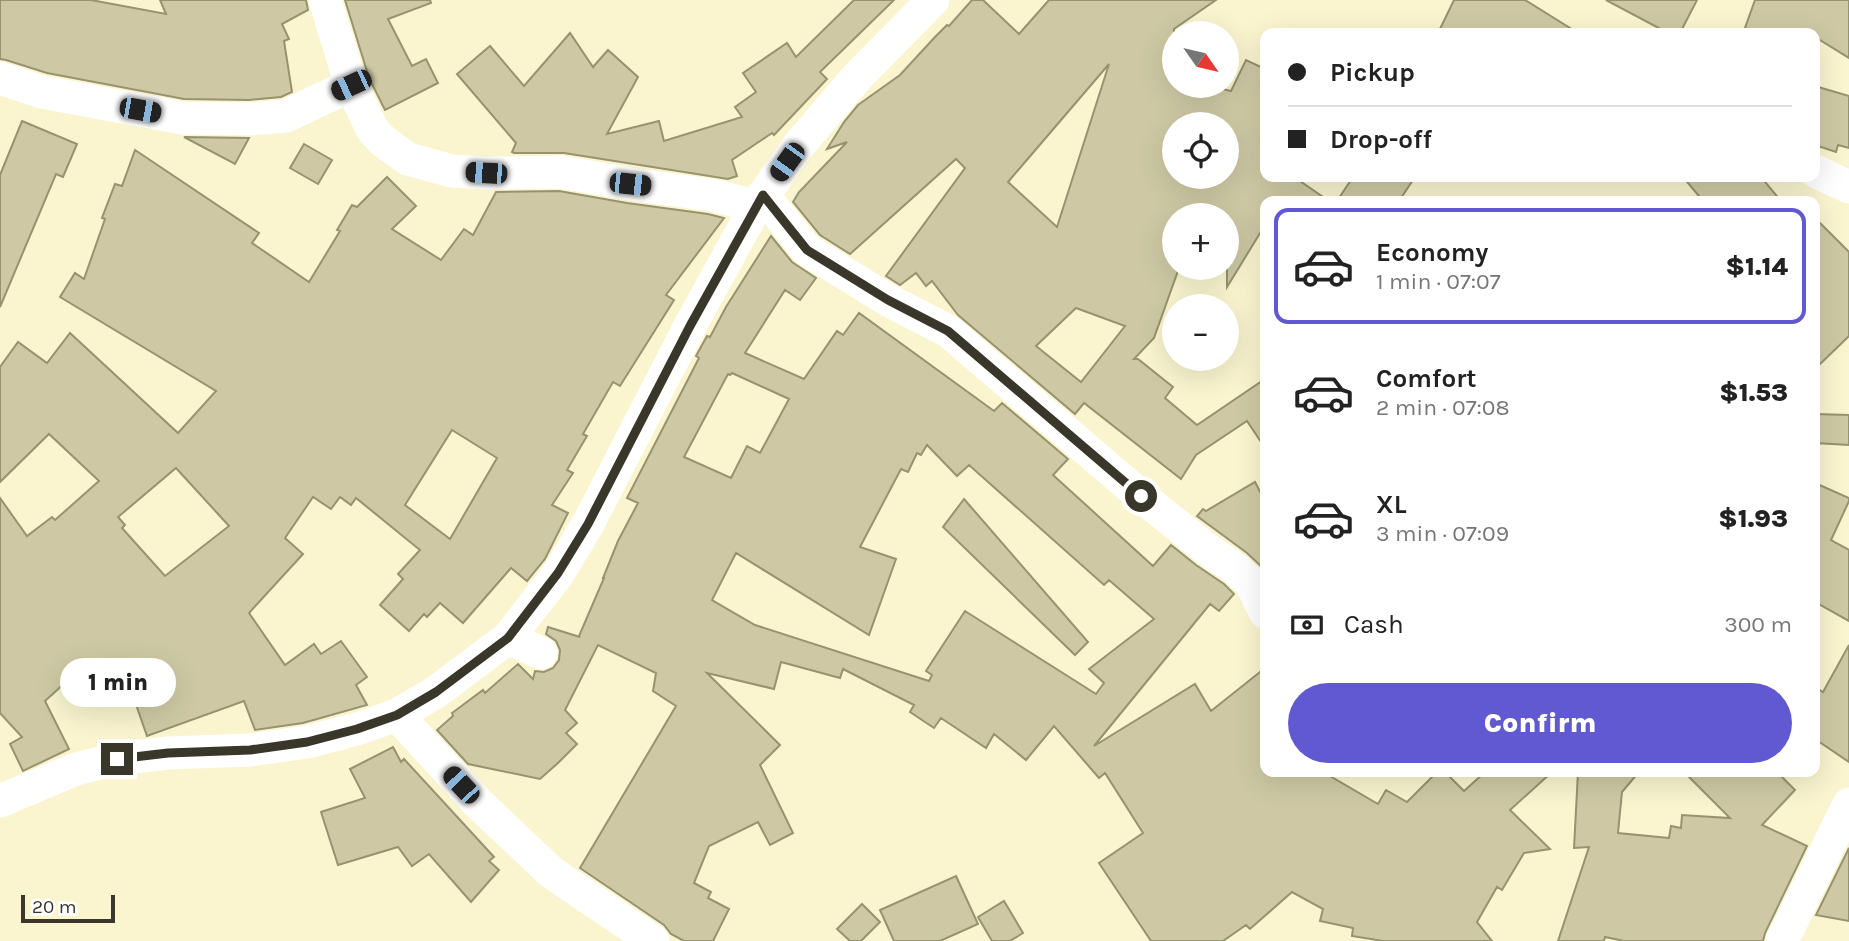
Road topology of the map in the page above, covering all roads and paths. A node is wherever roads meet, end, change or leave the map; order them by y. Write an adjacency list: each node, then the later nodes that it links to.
1 (325, 0): 4 (street)
2 (925, 3): 7 (street)
3 (0, 78): 4 (street)
4 (351, 85): 7 (street)
5 (1820, 173): 6 (street)
6 (1849, 187)
7 (759, 201): 8 (street); 9 (street)
8 (1260, 602)
9 (508, 638): 10 (street); 11 (street)
10 (541, 653)
11 (397, 715): 12 (street); 14 (street)
12 (0, 801)
13 (1849, 804): 15 (street)
14 (653, 941)
15 (1782, 941)

